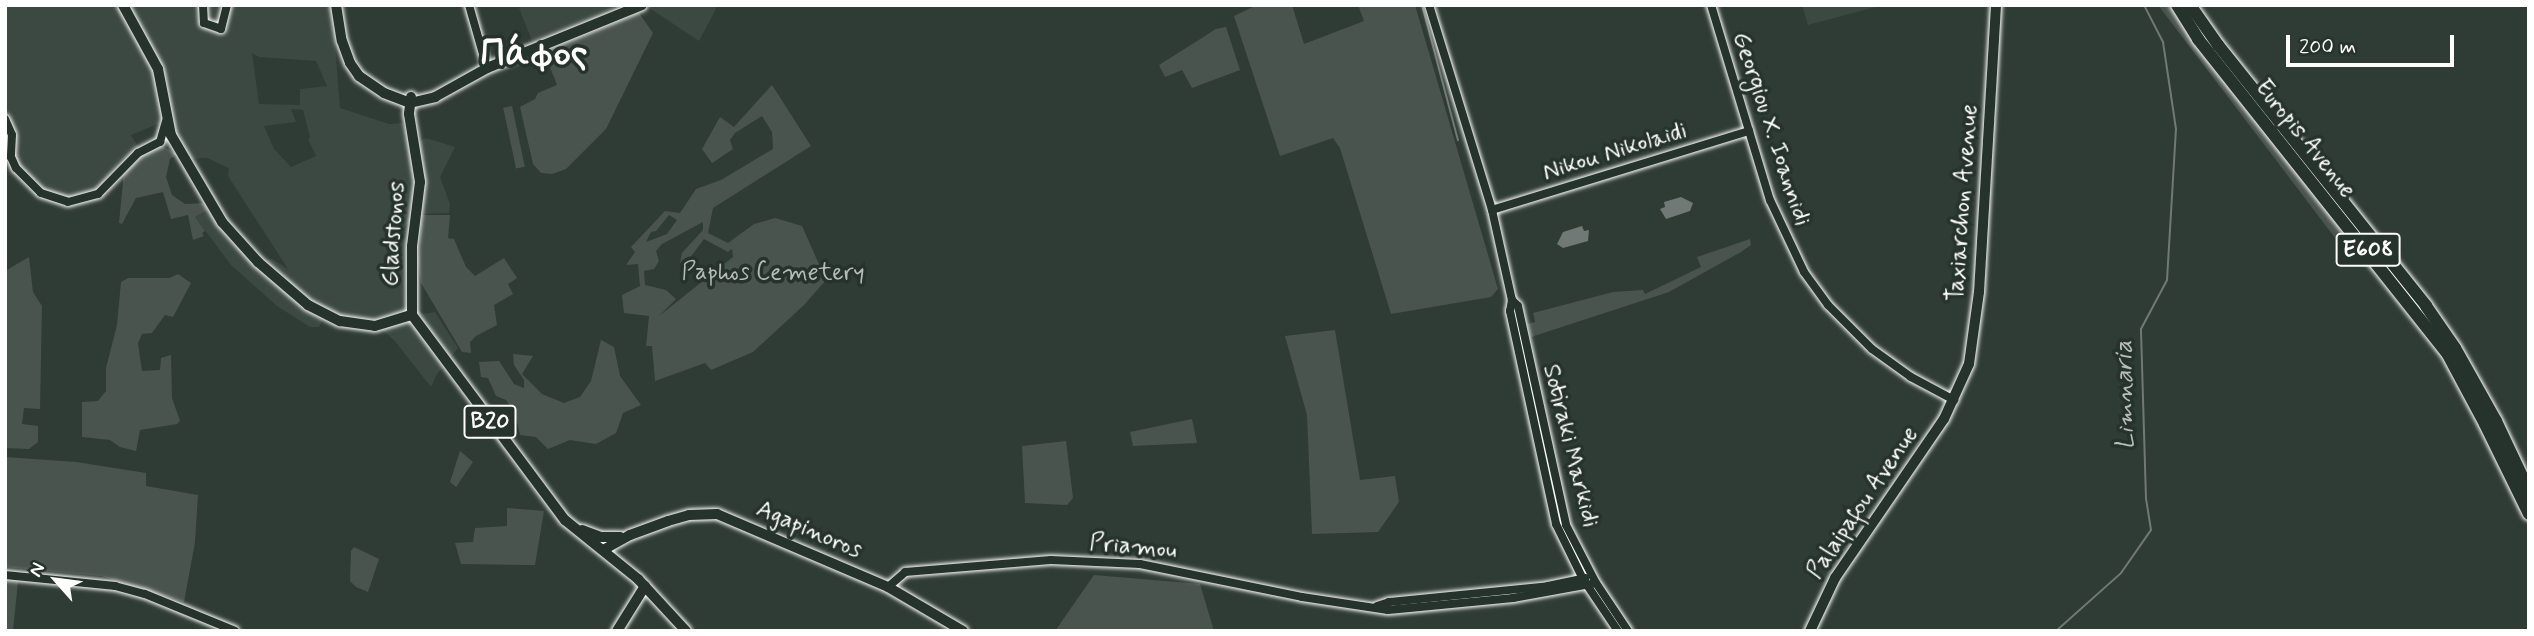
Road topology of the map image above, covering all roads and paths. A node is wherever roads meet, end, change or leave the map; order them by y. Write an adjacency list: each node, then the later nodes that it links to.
1 (123, 5): 14 (main road)
2 (227, 5): 11 (street)
3 (338, 5): 13 (main road)
4 (469, 5): 12 (street)
5 (642, 5): 12 (main road)
6 (1429, 5): 19 (street, Sotiraki Markidi)
7 (1711, 5): 16 (street, Georgiou X. Ioannidi)
8 (1996, 5): 22 (main road, Taxiarchon Avenue)
9 (2177, 5): 24 (highway, Europis Avenue / E608)
10 (2190, 5): 23 (highway, Europis Avenue / E608)
11 (203, 8)
12 (487, 68): 13 (main road)
13 (407, 99): 21 (main road, Gladstonos)
14 (166, 115): 17 (street); 18 (main road)
15 (5, 119): 17 (street)
16 (1749, 131): 19 (street, Nikou Nikolaidi); 22 (street, Georgiou X. Ioannidi)
17 (155, 146): 18 (street)
18 (178, 149): 21 (main road)
19 (1492, 211): 20 (street, Sotiraki Markidi)
20 (1513, 300): 28 (street, Sotiraki Markidi); 30 (street, Sotiraki Markidi)
21 (412, 315): 25 (main road, B20)
22 (1954, 400): 41 (main road, Palaipafou Avenue)
23 (2529, 491)
24 (2529, 514)
25 (573, 526): 26 (main road); 27 (main road, B20)
26 (630, 535): 27 (main road); 32 (main road, Agapinoros)
27 (603, 550): 33 (main road, B20)
28 (1574, 564): 30 (street, Sotiraki Markidi); 31 (street)
29 (5, 575): 35 (street)
30 (1590, 581): 31 (street, Priamou); 34 (street, Priamou); 39 (street, Sotiraki Markidi); 40 (street, Sotiraki Markidi)
31 (1561, 584): 34 (street, Priamou)
32 (888, 587): 34 (street, Priamou); 38 (main road, Agapinoros)
33 (648, 589): 36 (main road); 37 (main road, B20)
34 (1377, 606)
35 (235, 631)
36 (617, 631)
37 (686, 631)
38 (963, 631)
39 (1618, 631)
40 (1628, 631)
41 (1810, 631)

